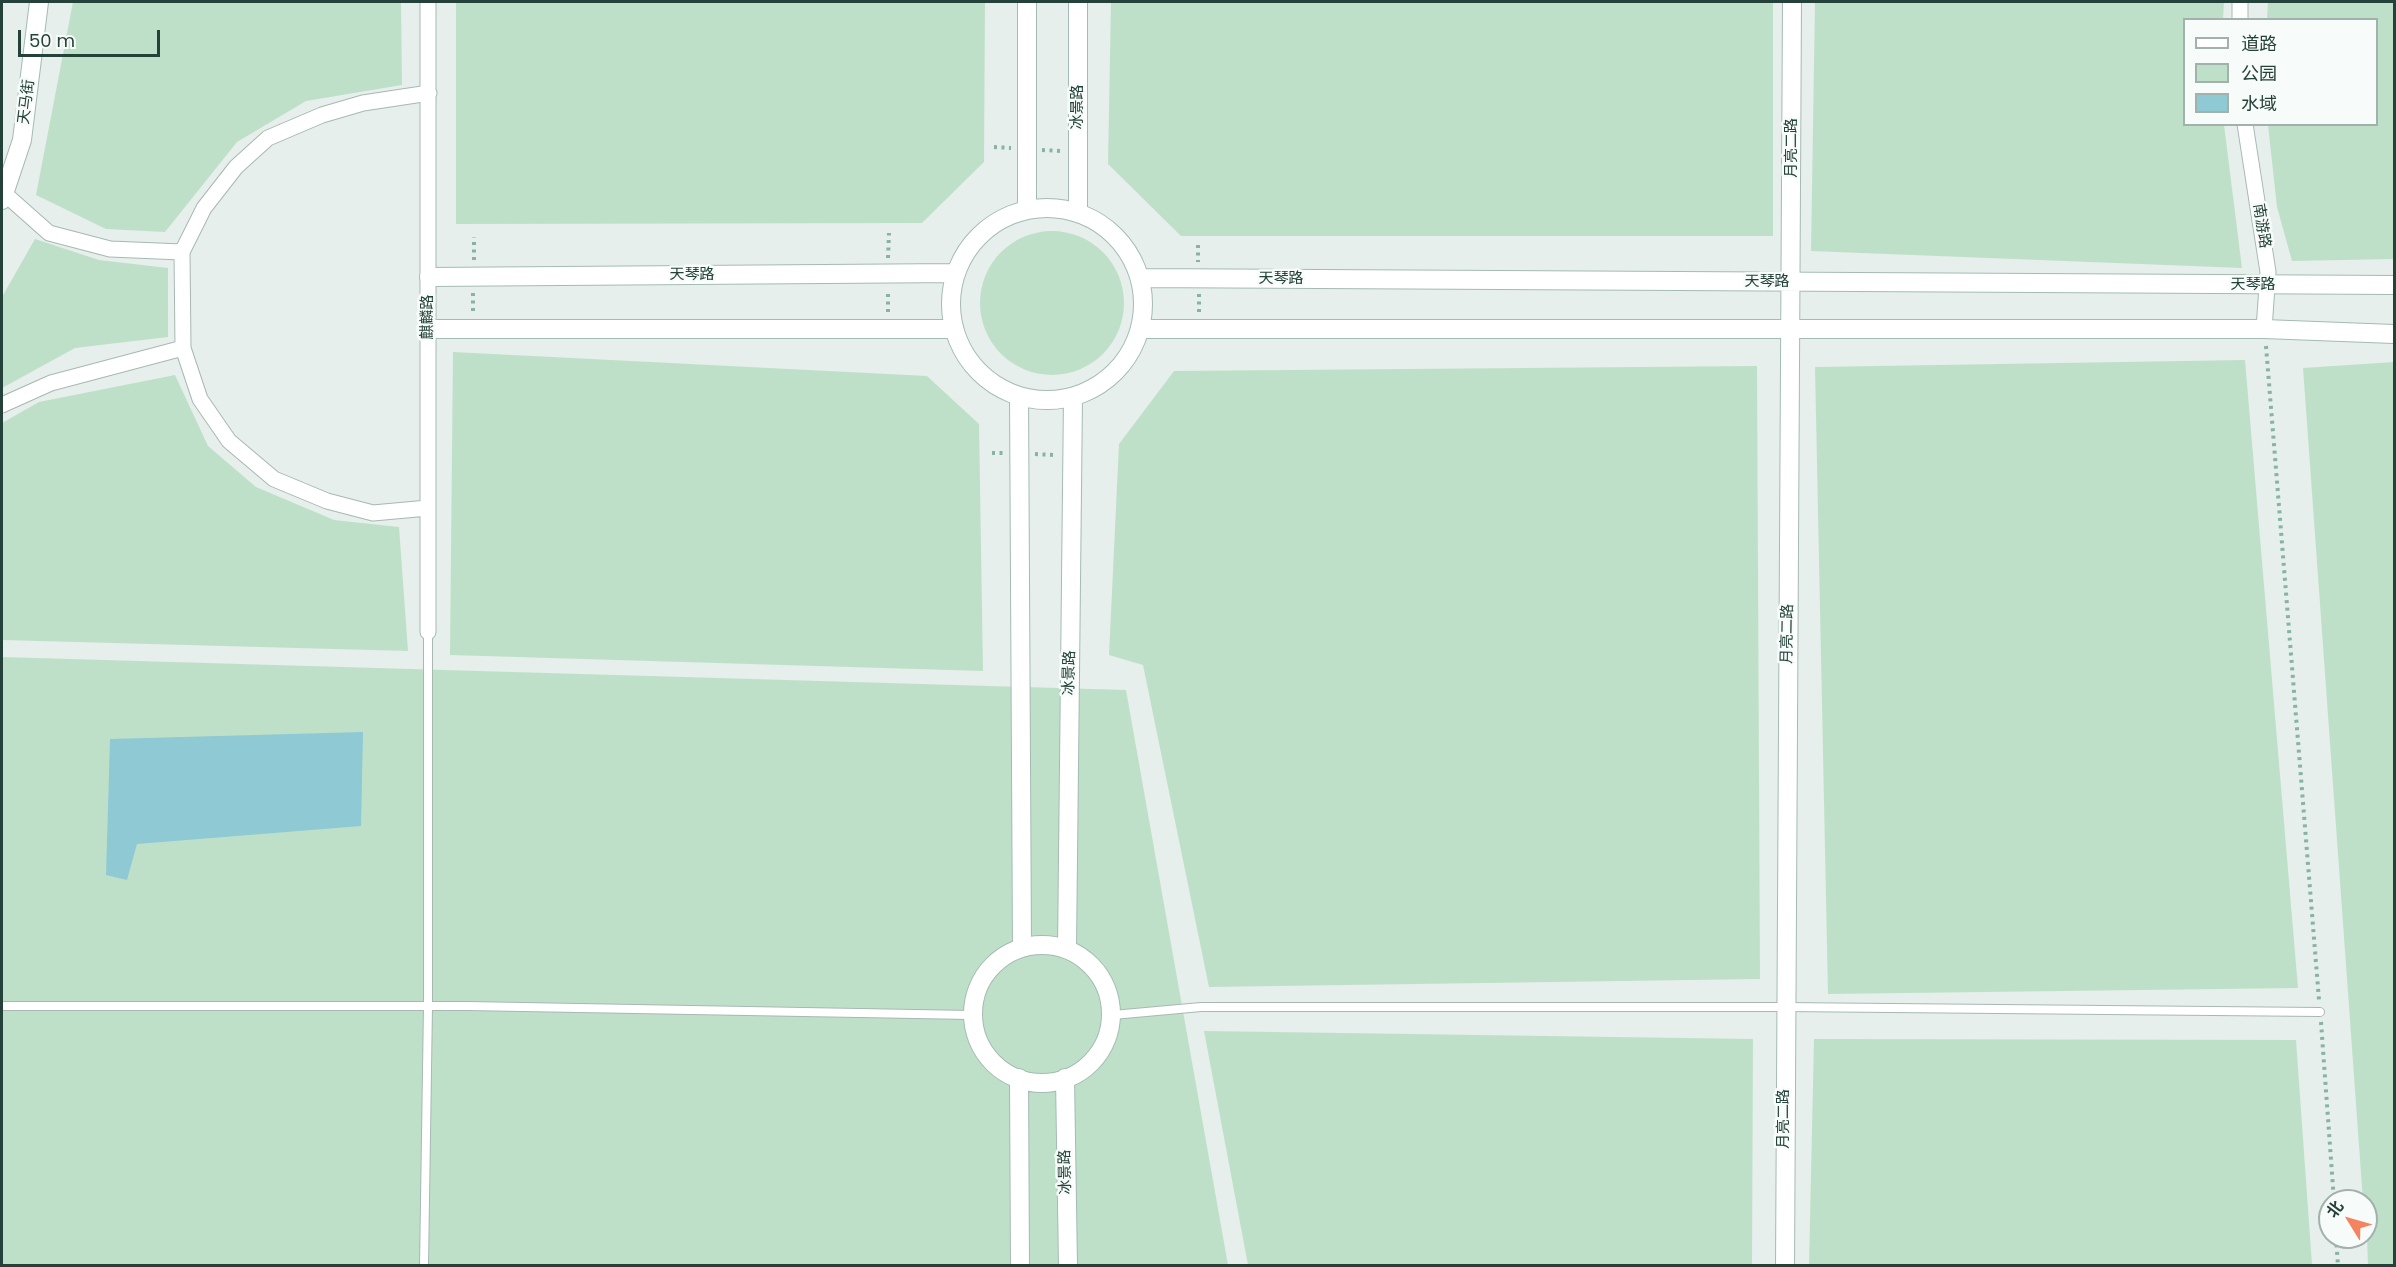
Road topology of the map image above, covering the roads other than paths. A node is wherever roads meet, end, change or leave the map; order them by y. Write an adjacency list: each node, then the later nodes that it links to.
1 (39, 2): 10 (main road, 天马街)
2 (428, 2): 8 (street, 麒麟路)
3 (1027, 2): 11 (main road)
4 (1078, 2): 12 (main road, 冰景路)
5 (1792, 2): 17 (main road, 月亮二路)
6 (2240, 2): 7 (street)
7 (2240, 18)
8 (429, 93): 13 (street); 15 (street, 麒麟路)
9 (2245, 126): 19 (street, 南游路)
10 (4, 197): 13 (street)
11 (1027, 210): 12 (main road); 14 (main road)
12 (1078, 213): 16 (main road)
13 (182, 252): 26 (street)
14 (956, 273): 15 (main road, 天琴路); 21 (main road)
15 (429, 277): 20 (street, 麒麟路)
16 (1140, 278): 17 (main road, 天琴路); 22 (main road)
17 (1792, 282): 19 (main road, 天琴路); 23 (main road, 月亮二路)
18 (2394, 285): 19 (main road, 天琴路)
19 (2267, 286): 24 (street, 南游路)
20 (428, 329): 21 (main road); 30 (street, 麒麟路)
21 (954, 329): 27 (main road)
22 (1140, 329): 23 (main road); 28 (main road)
23 (1792, 329): 24 (main road); 36 (main road, 月亮二路)
24 (2264, 329): 25 (main road)
25 (2394, 334)
26 (183, 348): 29 (street); 30 (street)
27 (1019, 396): 28 (main road); 32 (main road)
28 (1073, 397): 33 (main road, 冰景路)
29 (2, 405)
30 (428, 508): 31 (street, 麒麟路)
31 (428, 632): 35 (lane)
32 (1022, 947): 33 (main road); 38 (main road)
33 (1067, 949): 39 (main road)
34 (2, 1006): 35 (lane)
35 (428, 1006): 38 (lane); 42 (lane)
36 (1784, 1007): 37 (lane); 39 (lane); 45 (main road, 月亮二路)
37 (2320, 1012)
38 (970, 1015): 40 (main road)
39 (1113, 1015): 41 (main road)
40 (1019, 1078): 41 (main road); 43 (main road)
41 (1065, 1078): 44 (main road, 冰景路)
42 (424, 1266)
43 (1020, 1266)
44 (1068, 1266)
45 (1785, 1266)

